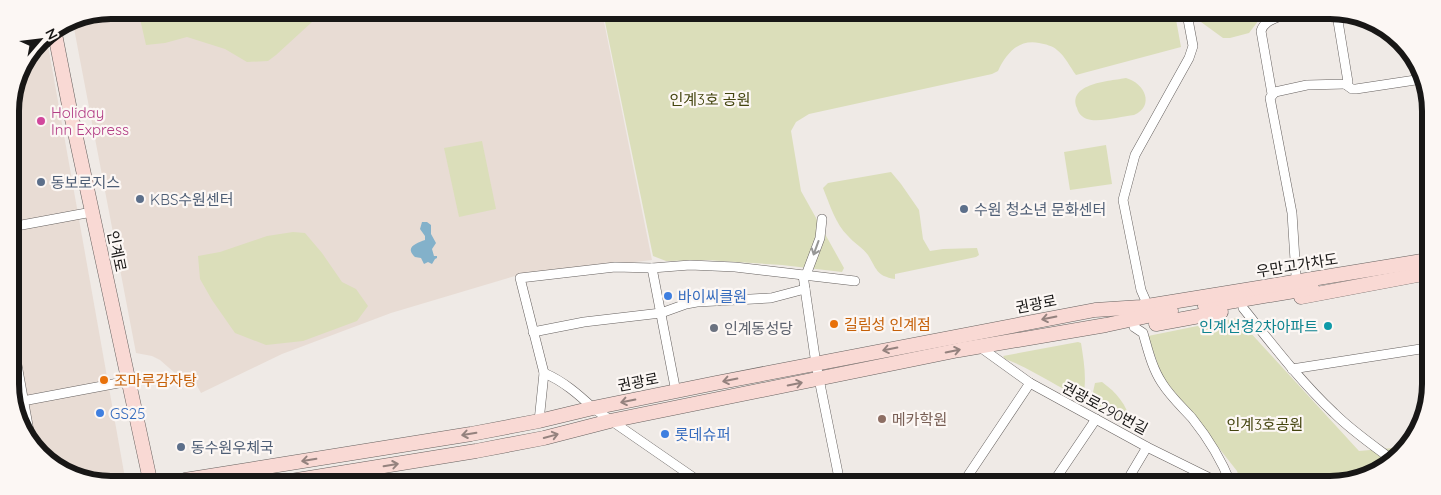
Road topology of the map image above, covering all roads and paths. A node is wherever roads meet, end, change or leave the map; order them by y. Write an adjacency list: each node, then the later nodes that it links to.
1 (1188, 19): 20 (street)
2 (1273, 19): 7 (street)
3 (1338, 20): 6 (street)
4 (61, 65): 8 (street, 인계로)
5 (1417, 80): 6 (street)
6 (1345, 84): 7 (street)
7 (1272, 94): 17 (street)
8 (92, 212): 10 (street); 35 (street, 인계로)
9 (822, 219): 16 (street, one-way to 16)
10 (19, 226)
11 (1422, 255): 17 (street, 권광로)
12 (1422, 261): 21 (street, 우만고가차도)
13 (652, 268): 16 (street); 24 (street); 27 (street)
14 (1422, 269): 21 (street, 우만고가차도)
15 (1422, 274): 22 (street)
16 (805, 275): 18 (street); 19 (street)
17 (1296, 276): 20 (street, 권광로)
18 (855, 281)
19 (805, 289): 24 (street); 30 (street)
20 (1145, 299): 23 (street, 권광로)
21 (1173, 306): 23 (street, 권광로); 25 (street)
22 (1243, 308): 26 (street); 31 (street)
23 (1097, 310): 30 (street, 권광로, one-way to 30)
24 (661, 312): 27 (street); 37 (street)
25 (1106, 325): 26 (street); 28 (street)
26 (1134, 327): 55 (street)
27 (533, 332): 32 (street)
28 (980, 347): 34 (street, one-way to 28); 36 (street, 권광로290번길)
29 (1422, 349): 31 (street)
30 (816, 364): 34 (street); 37 (street, 권광로, one-way to 37)
31 (1292, 369): 45 (street)
32 (544, 373): 39 (street); 42 (street)
33 (19, 378): 38 (street)
34 (819, 379): 41 (street, one-way to 34); 50 (street)
35 (129, 381): 38 (street); 46 (street, 인계로)
36 (1030, 383): 40 (street, 권광로290번길); 51 (street)
37 (676, 392): 39 (street, 권광로, one-way to 39)
38 (23, 401): 43 (street)
39 (592, 408): 41 (street); 42 (street, 권광로)
40 (1096, 419): 44 (street, 권광로290번길); 52 (street)
41 (610, 420): 48 (street, one-way to 41); 49 (street)
42 (539, 421): 47 (street, 권광로, one-way to 47)
43 (27, 423)
44 (1147, 447): 53 (street); 54 (street, 권광로290번길)
45 (1388, 456)
46 (149, 476)
47 (210, 476)
48 (322, 476)
49 (691, 476)
50 (839, 476)
51 (969, 476)
52 (1057, 476)
53 (1130, 476)
54 (1206, 476)
55 (1228, 476)

